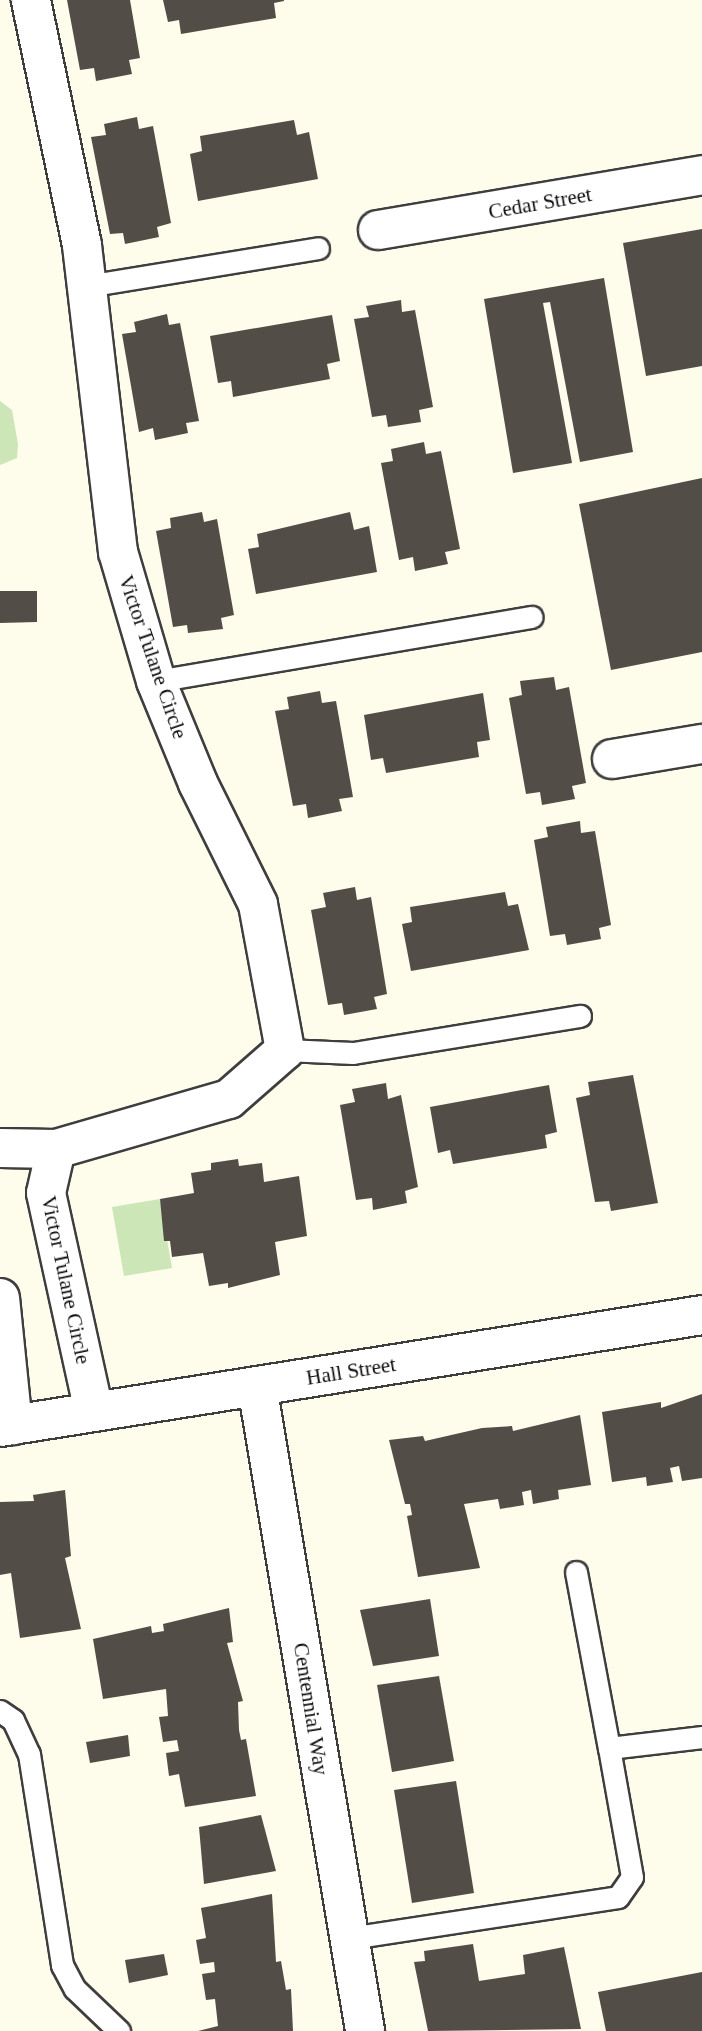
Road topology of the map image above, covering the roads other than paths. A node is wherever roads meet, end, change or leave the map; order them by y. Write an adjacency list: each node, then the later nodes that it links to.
1 (31, 0): 5 (street, Victor Tulane Circle)
2 (702, 175): 3 (street, Cedar Street)
3 (378, 230)
4 (318, 248): 5 (lane)
5 (87, 286): 7 (street, Victor Tulane Circle)
6 (531, 617): 7 (lane)
7 (156, 681): 11 (street, Victor Tulane Circle)
8 (702, 744): 9 (street)
9 (612, 759)
10 (580, 1016): 11 (lane)
11 (285, 1050): 13 (street)
12 (0, 1147): 13 (street)
13 (56, 1149): 17 (street, Victor Tulane Circle)
14 (0, 1298): 18 (street)
15 (702, 1315): 16 (street, Hall Street)
16 (257, 1386): 17 (street, Hall Street); 23 (street, Centennial Way)
17 (94, 1411): 18 (street, Hall Street)
18 (6, 1426)
19 (576, 1572): 22 (lane)
20 (0, 1711): 24 (lane)
21 (702, 1737): 22 (lane)
22 (609, 1748): 23 (lane)
23 (350, 1938): 25 (street, Centennial Way)
24 (119, 2031)
25 (365, 2031)

